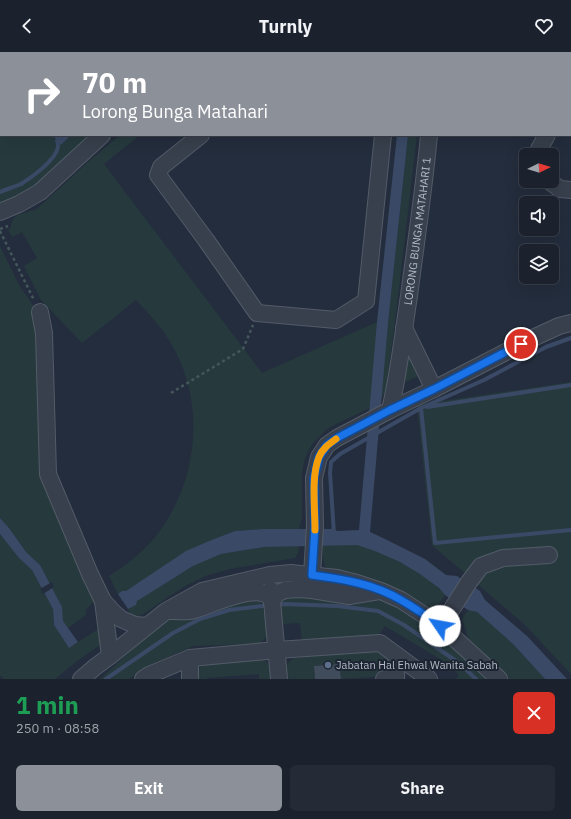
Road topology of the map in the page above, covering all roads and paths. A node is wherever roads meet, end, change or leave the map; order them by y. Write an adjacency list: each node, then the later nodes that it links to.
1 (405, 52): 2 (street)
2 (419, 52)
3 (101, 136): 11 (street)
4 (199, 136): 15 (street)
5 (384, 136): 15 (street)
6 (429, 136): 17 (street, LORONG BUNGA MATAHARI 1)
7 (546, 136): 8 (street)
8 (540, 148)
9 (559, 188): 10 (street)
10 (571, 190)
11 (0, 212)
12 (8, 226): 13 (path)
13 (0, 230): 14 (path)
14 (40, 312): 25 (street)
15 (257, 313): 19 (path)
16 (571, 322): 18 (street)
17 (404, 328): 18 (street); 20 (street, LORONG BUNGA MATAHARI 1)
18 (434, 389): 20 (street)
19 (171, 393)
20 (390, 410): 23 (street)
21 (549, 555): 29 (street)
22 (270, 575): 23 (street); 26 (street); 27 (street)
23 (312, 575): 24 (street)
24 (381, 590): 26 (street); 29 (street)
25 (103, 601): 28 (street); 31 (street)
26 (272, 606): 27 (street); 30 (street)
27 (166, 611): 28 (street)
28 (147, 626): 31 (street)
29 (440, 626): 40 (street)
30 (277, 650): 32 (street); 33 (street); 37 (street)
31 (110, 656): 35 (street)
32 (398, 656): 38 (street); 39 (street)
33 (190, 658): 34 (street); 36 (street)
34 (147, 678)
35 (81, 679)
36 (190, 679)
37 (279, 679)
38 (384, 679)
39 (429, 679)
40 (499, 679)

